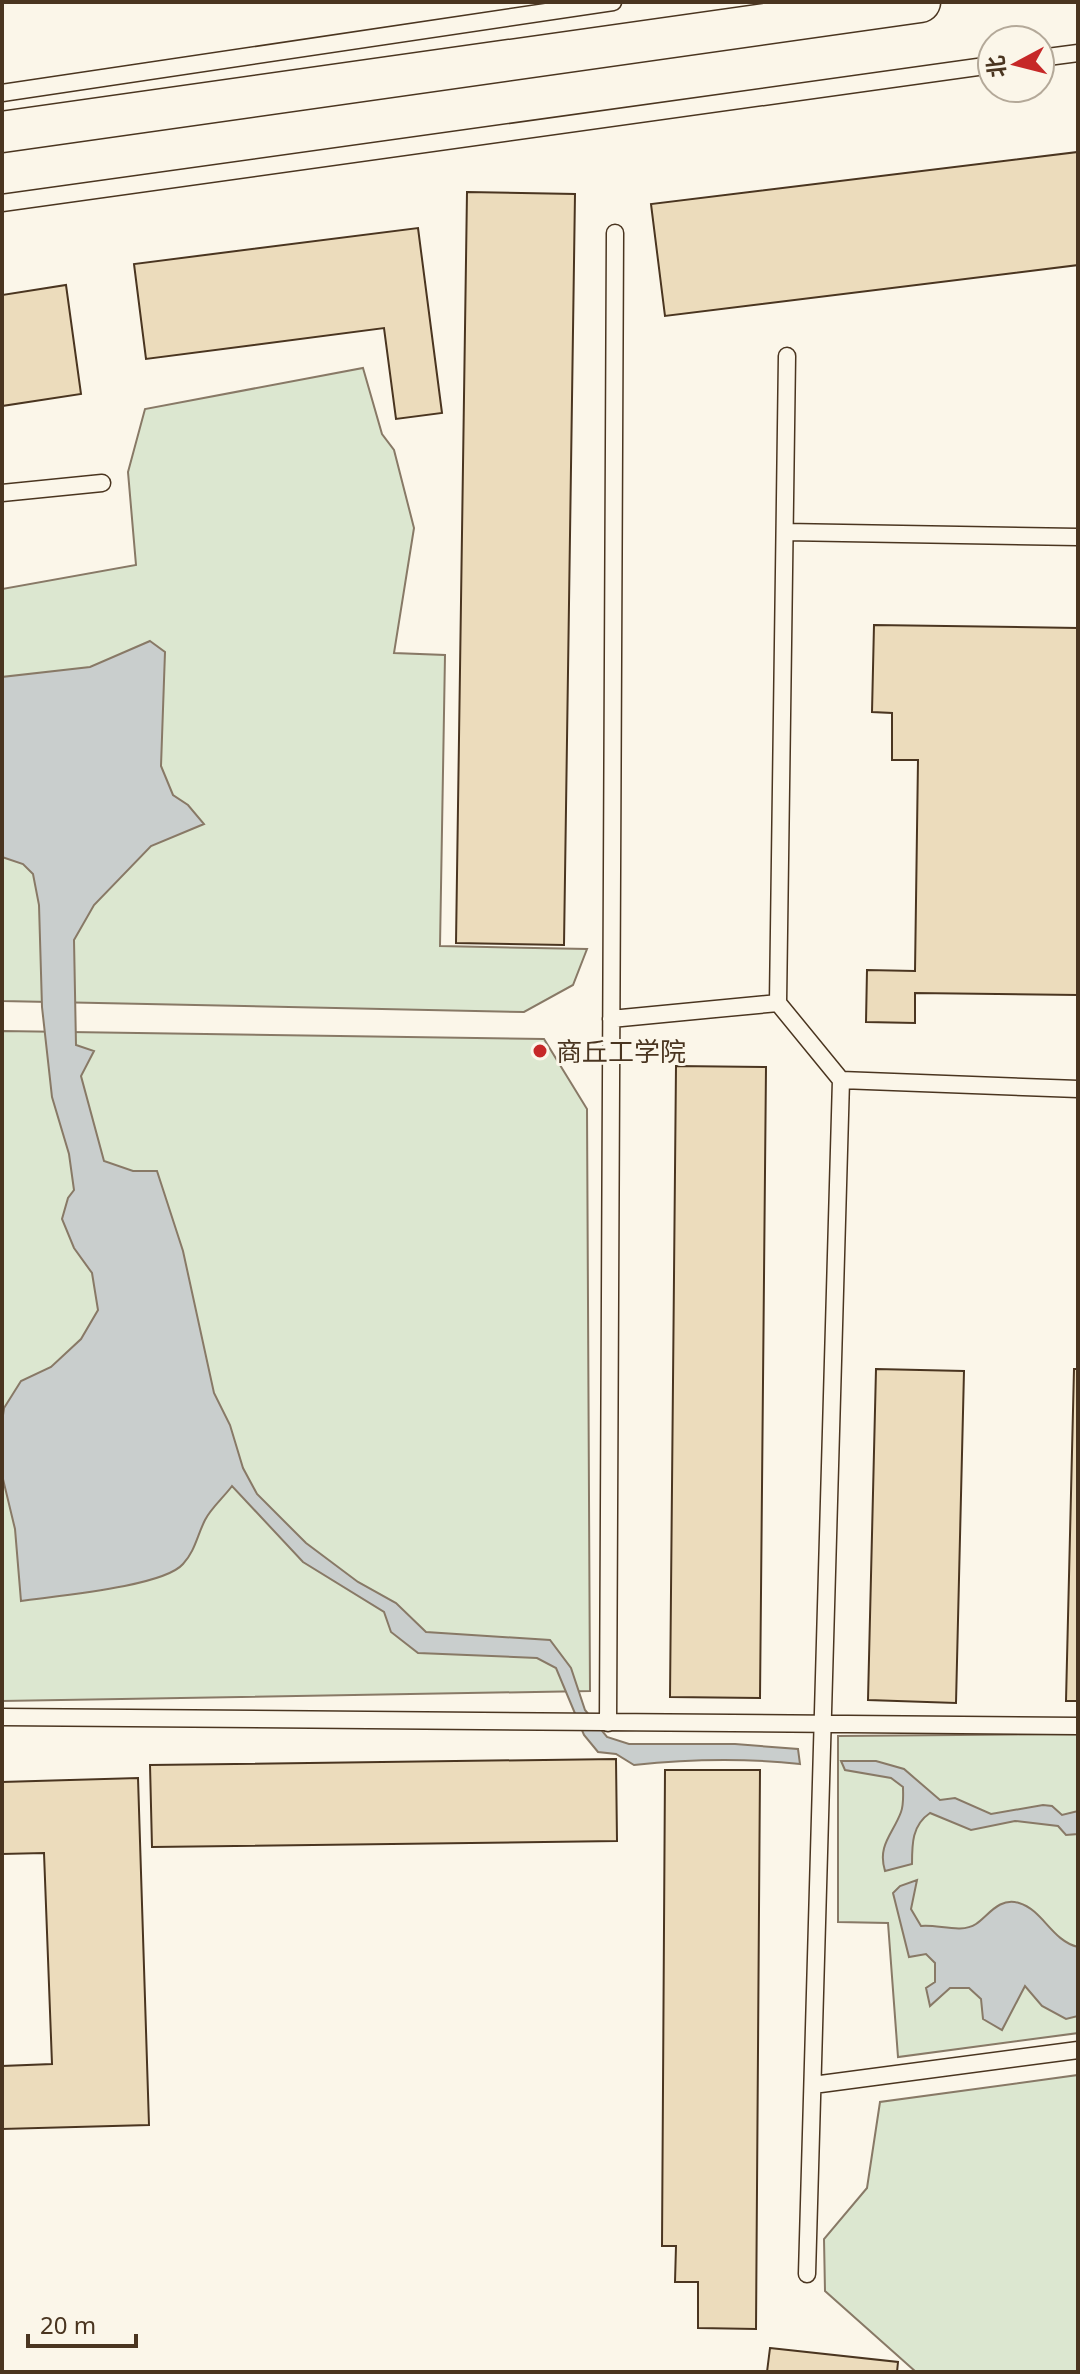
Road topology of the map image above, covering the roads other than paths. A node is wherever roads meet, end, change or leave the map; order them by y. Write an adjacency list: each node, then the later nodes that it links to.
1 (613, 2): 6 (lane)
2 (920, 2): 7 (street)
3 (1078, 53): 4 (lane)
4 (1056, 56)
5 (976, 67): 8 (lane)
6 (2, 93)
7 (2, 132)
8 (2, 203)
9 (615, 233): 16 (lane)
10 (787, 356): 13 (lane)
11 (102, 483): 12 (lane)
12 (2, 493)
13 (785, 532): 14 (lane); 15 (lane)
14 (1078, 537)
15 (778, 1003): 16 (lane); 17 (lane)
16 (611, 1019): 20 (lane)
17 (841, 1080): 18 (lane); 21 (lane)
18 (1078, 1089)
19 (2, 1717): 20 (lane)
20 (608, 1723): 21 (lane)
21 (823, 1726): 22 (lane); 24 (lane)
22 (1078, 1726)
23 (1078, 2050): 24 (lane)
24 (813, 2085): 25 (lane)
25 (807, 2274)

